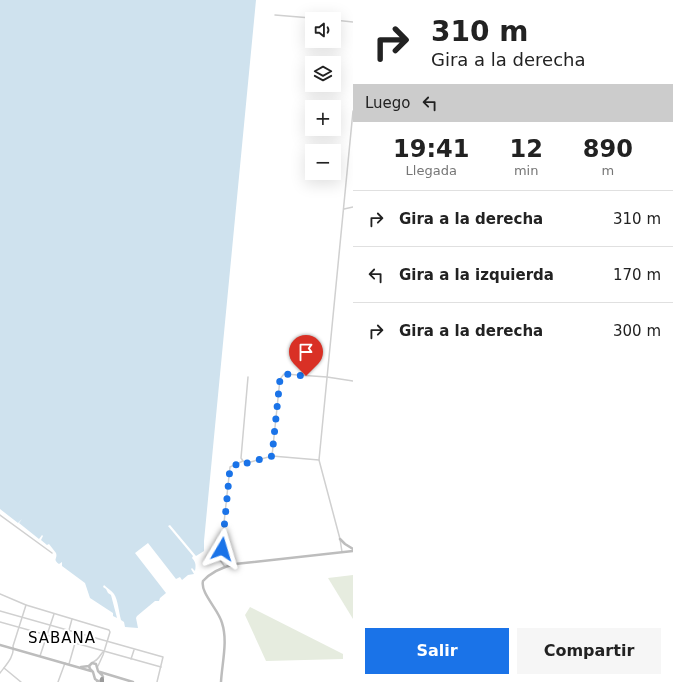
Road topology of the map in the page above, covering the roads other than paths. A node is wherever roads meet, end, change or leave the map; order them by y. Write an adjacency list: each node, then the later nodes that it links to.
1 (275, 14): 2 (street)
2 (305, 17)
3 (341, 20): 4 (street)
4 (353, 23)
5 (353, 111): 7 (street)
6 (353, 207): 7 (street)
7 (344, 209): 9 (street)
8 (248, 377): 13 (street)
9 (327, 377): 10 (street); 11 (street); 12 (street)
10 (353, 381)
11 (272, 456): 12 (street); 13 (street)
12 (319, 460): 15 (street)
13 (243, 461): 19 (street)
14 (0, 515): 18 (street)
15 (340, 538): 16 (street); 17 (street)
16 (353, 550): 17 (street)
17 (342, 552): 19 (street)
18 (52, 553)
19 (225, 567): 57 (street)
20 (0, 594): 21 (street)
21 (26, 606): 23 (street); 24 (street)
22 (0, 611): 24 (street)
23 (54, 614): 25 (street); 27 (street)
24 (22, 617): 27 (street); 28 (street)
25 (72, 619): 29 (street); 31 (street)
26 (0, 622): 28 (street)
27 (50, 625): 29 (street); 30 (street)
28 (19, 627): 30 (street); 34 (street)
29 (69, 630): 31 (street)
30 (47, 635): 32 (street); 37 (street)
31 (108, 642): 35 (street); 36 (street)
32 (75, 643): 36 (street); 40 (street)
33 (0, 645): 34 (street)
34 (14, 649): 37 (street); 45 (street)
35 (134, 650): 38 (street); 44 (street)
36 (104, 651): 38 (street); 39 (street); 42 (street)
37 (40, 656): 40 (street)
38 (131, 659): 44 (street)
39 (93, 662): 41 (street); 42 (street)
40 (67, 664): 43 (street); 53 (street)
41 (89, 666): 43 (street); 46 (street)
42 (98, 666): 47 (street)
43 (81, 667): 46 (street)
44 (161, 667): 56 (street)
45 (4, 668): 48 (street); 52 (street)
46 (91, 671): 50 (street)
47 (99, 672): 49 (street); 51 (street)
48 (0, 673)
49 (110, 675): 51 (street); 55 (street)
50 (94, 677): 51 (street); 54 (street)
51 (100, 680)
52 (21, 682)
53 (58, 682)
54 (93, 682)
55 (132, 682)
56 (157, 682)
57 (221, 682)

